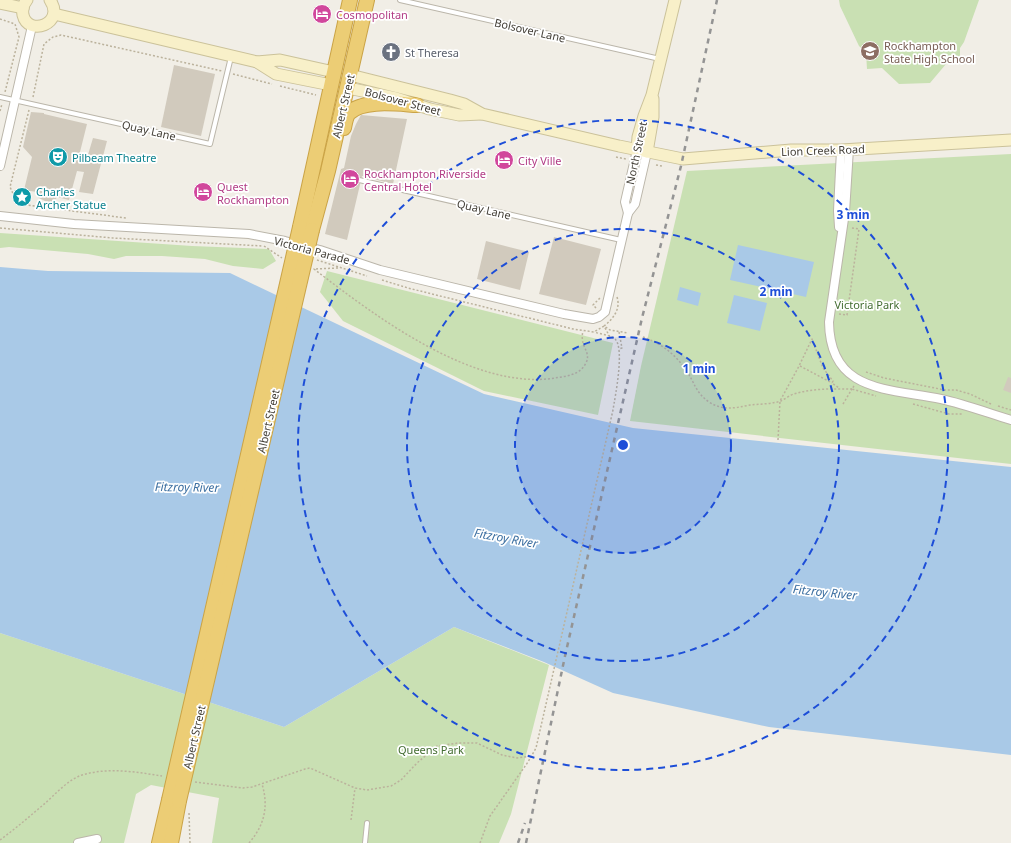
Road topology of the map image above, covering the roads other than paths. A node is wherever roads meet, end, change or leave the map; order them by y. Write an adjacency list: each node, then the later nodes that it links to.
1 (50, 0): 8 (street)
2 (350, 0): 12 (highway, Albert Street)
3 (367, 0): 13 (highway, Albert Street)
4 (400, 0): 11 (lane, Bolsover Lane)
5 (675, 0): 11 (street, North Street)
6 (0, 3): 7 (street)
7 (25, 4): 9 (street)
8 (54, 14): 9 (street); 10 (street, Bolsover Street)
9 (32, 26): 15 (street)
10 (231, 56): 12 (street, Bolsover Street); 15 (lane, Quay Lane)
11 (661, 59): 20 (street, North Street)
12 (333, 79): 13 (highway, Bolsover Street); 25 (highway, Albert Street)
13 (349, 81): 16 (street, Bolsover Street); 17 (street, Bolsover Street); 22 (highway, Albert Street)
14 (2, 97): 15 (lane, Quay Lane)
15 (15, 100): 21 (street)
16 (417, 104): 17 (street, Bolsover Street); 22 (highway)
17 (482, 114): 20 (street, Bolsover Street)
18 (1011, 140): 19 (street, Lion Creek Road)
19 (845, 149): 20 (street, Lion Creek Road); 28 (street)
20 (642, 151): 26 (street, North Street)
21 (0, 166)
22 (328, 171): 25 (highway, Albert Street)
23 (346, 177): 26 (lane, Quay Lane)
24 (0, 216): 27 (street, Victoria Parade)
25 (306, 228): 29 (highway, Albert Street, bridge)
26 (622, 240): 27 (street, North Street)
27 (608, 301)
28 (1011, 420)
29 (174, 800): 33 (highway, Albert Street); 34 (highway, Albert Street)
30 (366, 823): 35 (lane)
31 (97, 839): 32 (street)
32 (78, 843)
33 (159, 843)
34 (171, 843)
35 (365, 843)

